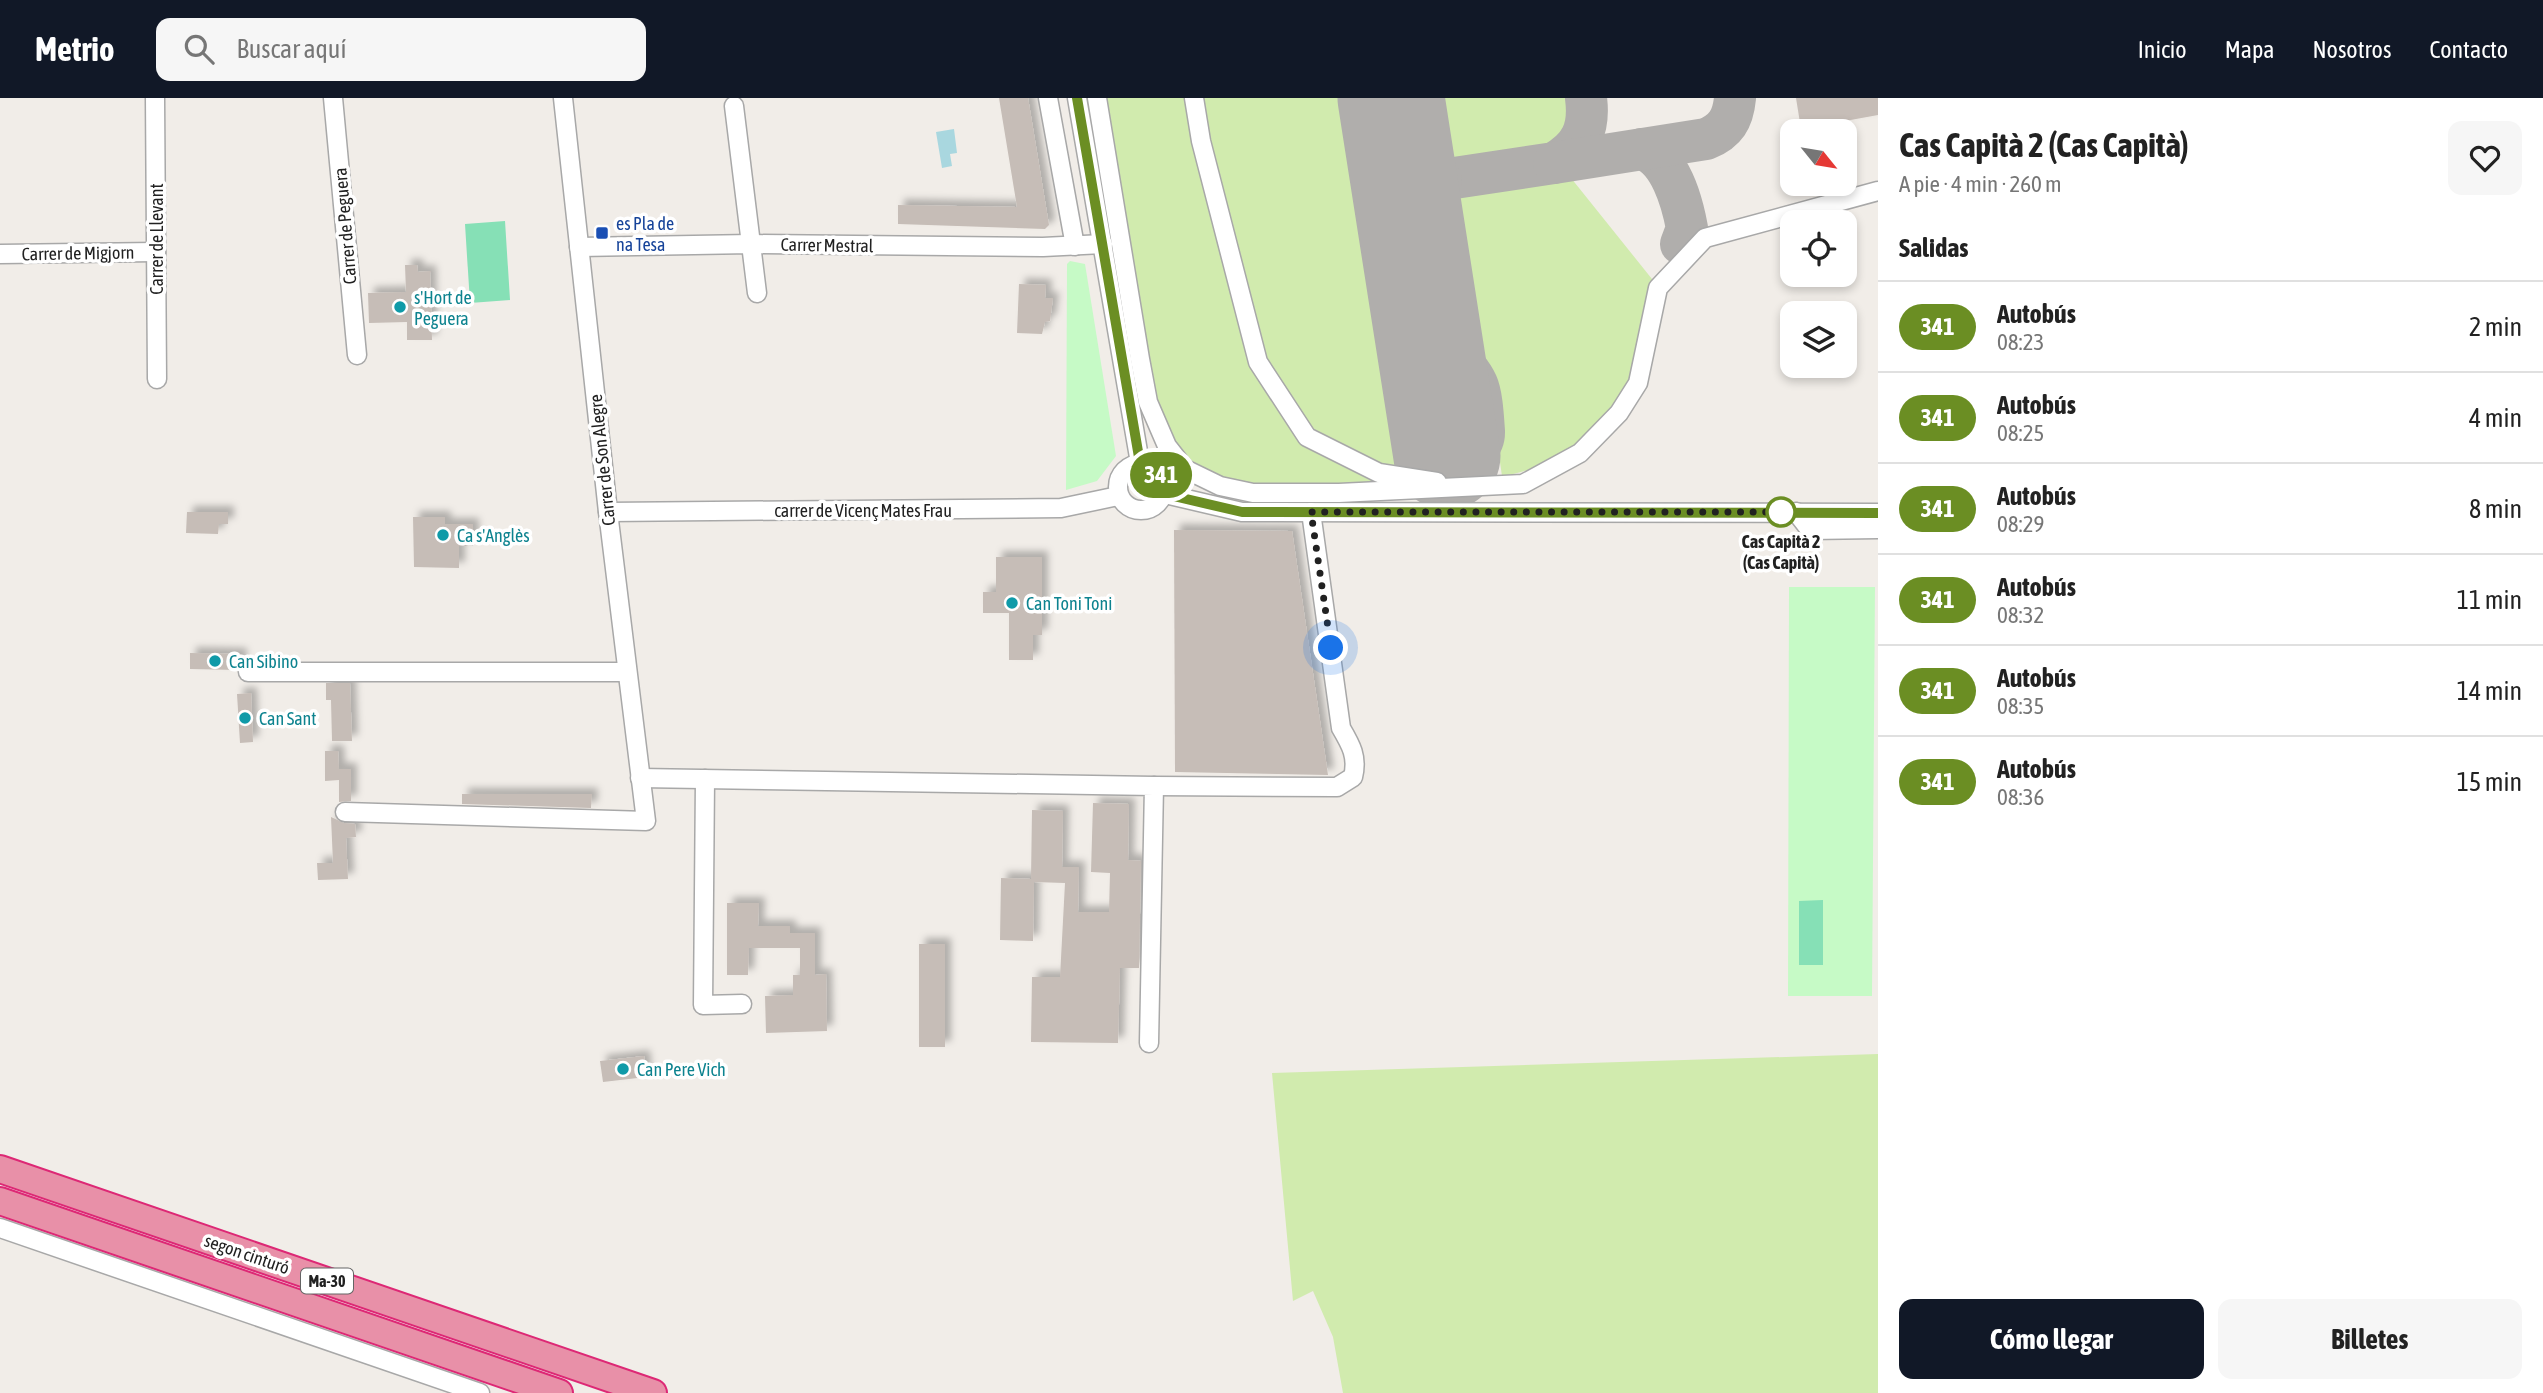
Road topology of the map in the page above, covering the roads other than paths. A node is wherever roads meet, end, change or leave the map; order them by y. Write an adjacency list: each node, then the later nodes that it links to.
1 (155, 98): 14 (street, Carrer de Llevant)
2 (333, 98): 17 (street, Carrer de Peguera)
3 (563, 98): 13 (street, Carrer de Son Alegre)
4 (1048, 98): 12 (street)
5 (1077, 98): 11 (street)
6 (1097, 98): 20 (street)
7 (1194, 98): 20 (street)
8 (734, 106): 10 (street)
9 (1878, 191): 20 (street)
10 (751, 244): 12 (street, Carrer Mestral); 13 (street, Carrer Mestral); 16 (street)
11 (1104, 244): 12 (street, Carrer Mestral); 19 (street)
12 (1075, 246)
13 (579, 247): 23 (street, Carrer de Son Alegre)
14 (156, 252): 15 (street, Carrer de Migjorn); 18 (street, Carrer de Llevant)
15 (0, 254)
16 (757, 293)
17 (357, 355)
18 (157, 379)
19 (1140, 463): 21 (street); 22 (street)
20 (1476, 488)
21 (1165, 494): 22 (street); 24 (street)
22 (1118, 496): 23 (street, carrer de Vicenç Mates Frau)
23 (608, 512): 29 (street, Carrer de Son Alegre)
24 (1311, 512): 25 (street); 32 (street)
25 (1796, 512): 26 (street); 27 (street)
26 (1878, 513)
27 (1873, 529)
28 (248, 672): 29 (street)
29 (628, 672): 30 (street, Carrer de Son Alegre)
30 (640, 778): 31 (street); 33 (street, Carrer de Son Alegre)
31 (705, 779): 32 (street); 34 (street)
32 (1154, 786): 35 (street)
33 (345, 812)
34 (742, 1004)
35 (1149, 1043)
36 (0, 1169): 41 (highway, segon cinturó / Ma-30)
37 (0, 1201): 40 (highway, segon cinturó / Ma-30)
38 (0, 1228): 39 (street)
39 (480, 1393)
40 (559, 1393)
41 (653, 1393)

